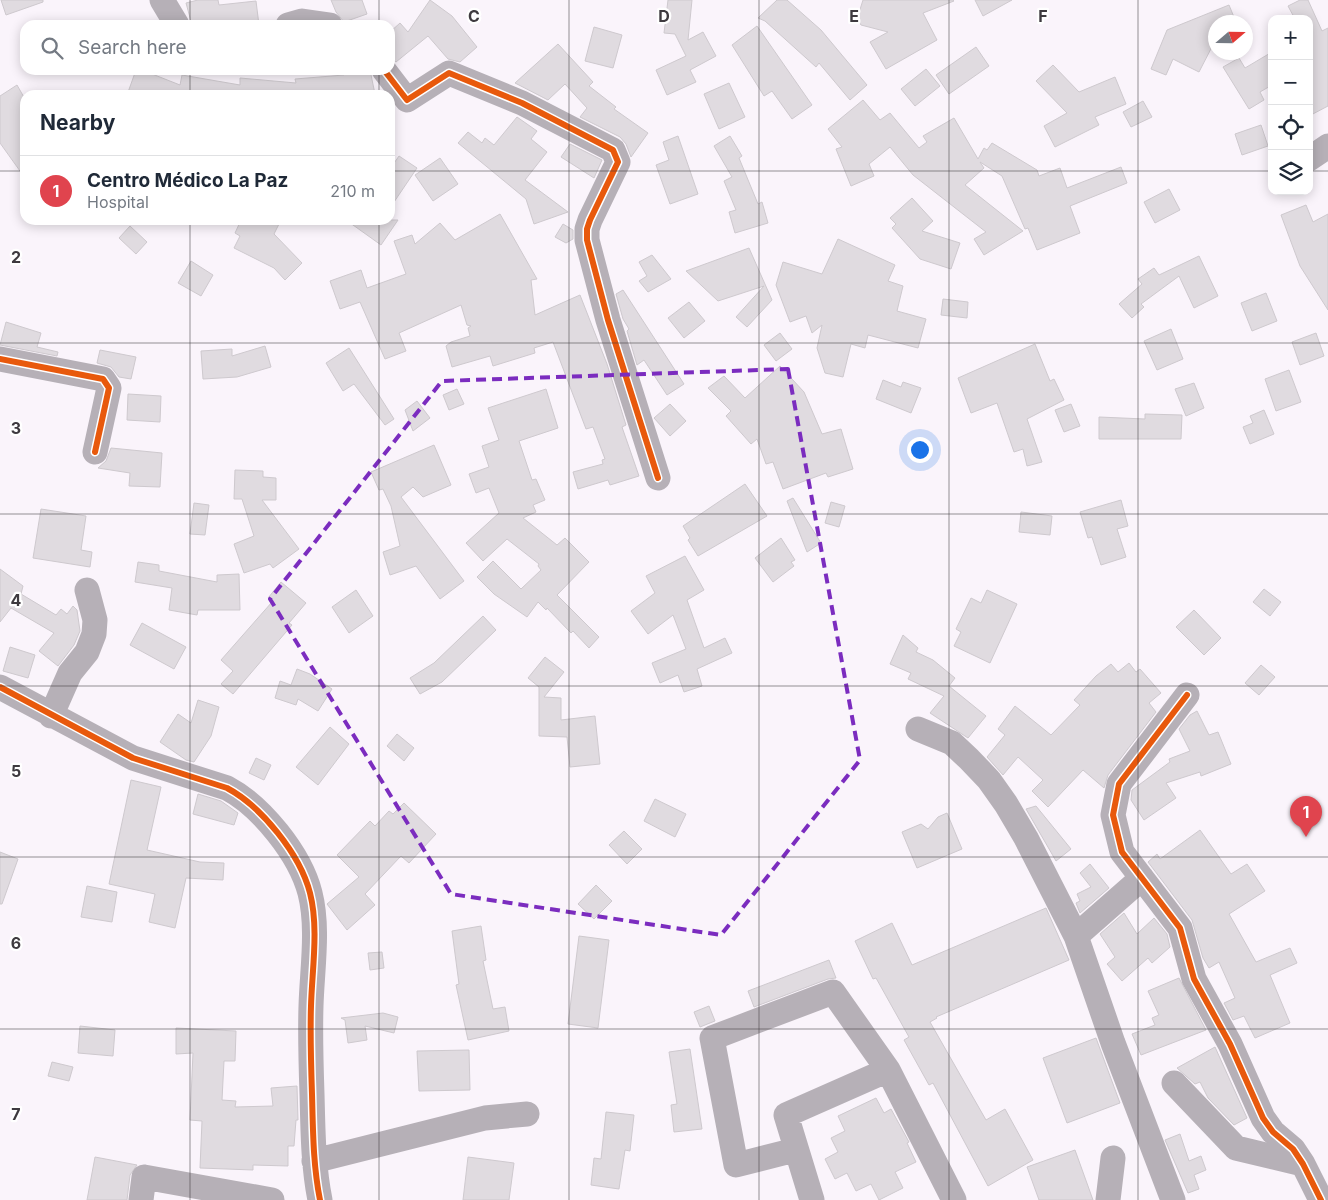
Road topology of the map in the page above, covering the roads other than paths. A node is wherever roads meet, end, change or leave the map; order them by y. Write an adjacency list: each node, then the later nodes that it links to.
1 (162, 0): 2 (street)
2 (174, 20)
3 (388, 75): 8 (street)
4 (1328, 146): 5 (street)
5 (1313, 157)
6 (0, 359): 7 (street)
7 (95, 452)
8 (658, 478)
9 (87, 590): 12 (street)
10 (0, 687): 12 (street)
11 (1187, 695): 14 (street)
12 (51, 716): 21 (street)
13 (918, 729): 15 (street)
14 (1142, 878): 15 (street); 22 (street)
15 (1076, 936): 29 (street)
16 (888, 1070): 19 (street); 19 (street); 27 (street)
17 (1174, 1083): 22 (street)
18 (528, 1114): 21 (street)
19 (795, 1150): 26 (street)
20 (1113, 1158): 28 (street)
21 (314, 1161): 25 (street)
22 (1304, 1164): 30 (street)
23 (141, 1200): 24 (street)
24 (272, 1200)
25 (320, 1200)
26 (812, 1200)
27 (954, 1200)
28 (1108, 1200)
29 (1173, 1200)
30 (1321, 1200)

